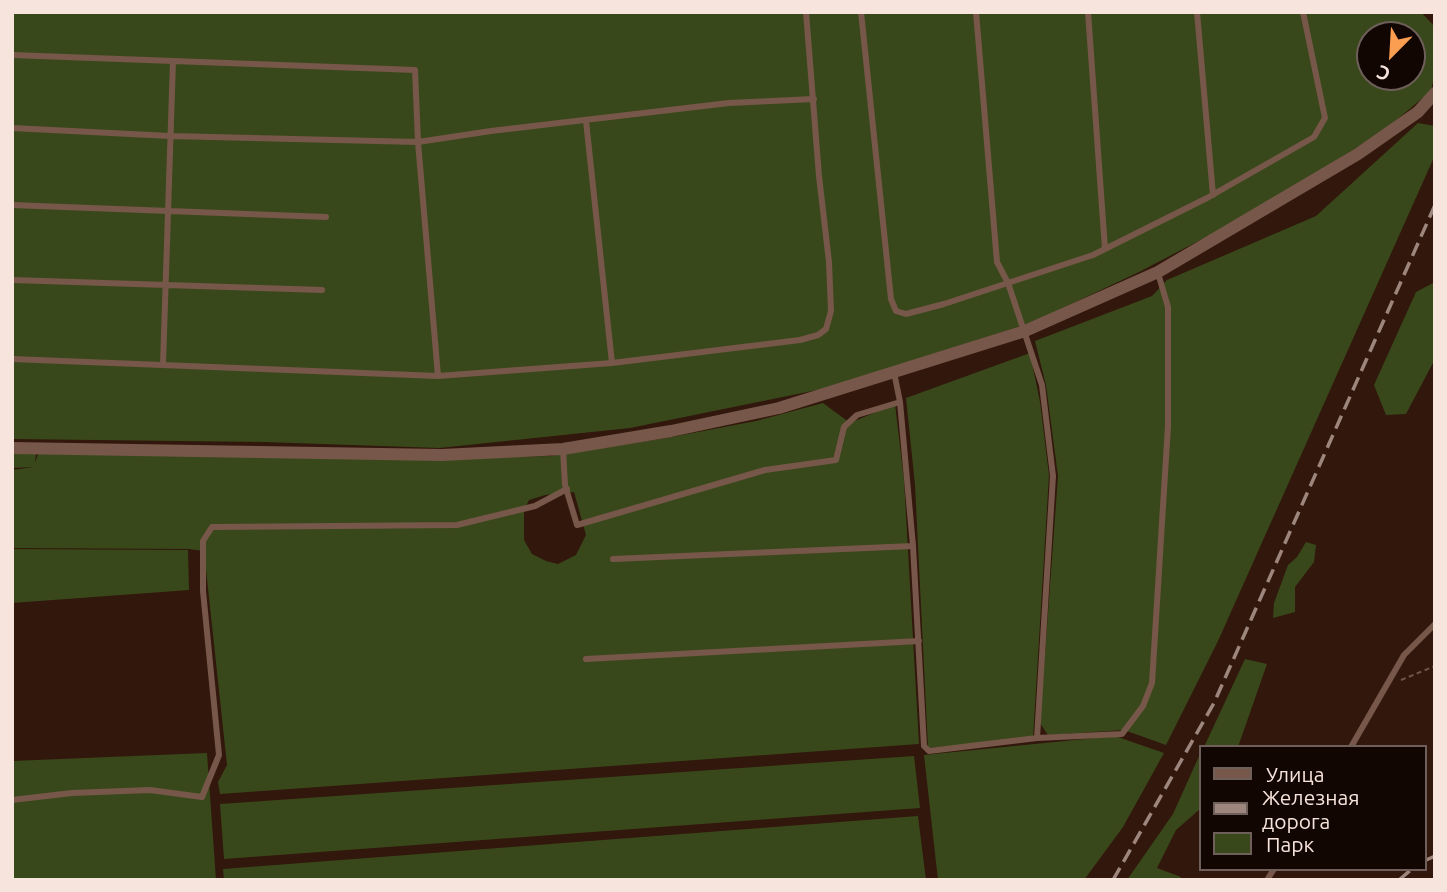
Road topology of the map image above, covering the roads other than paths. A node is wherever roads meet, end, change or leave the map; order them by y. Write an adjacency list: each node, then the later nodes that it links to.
1 (806, 12): 10 (lane)
2 (861, 12): 22 (lane)
3 (976, 12): 22 (lane)
4 (1088, 12): 19 (lane)
5 (1197, 12): 15 (lane)
6 (1303, 12): 15 (lane)
7 (12, 55): 8 (lane)
8 (173, 61): 13 (lane); 14 (lane)
9 (1435, 93): 20 (street)
10 (814, 99): 11 (lane); 27 (lane)
11 (586, 121): 14 (lane); 27 (lane)
12 (12, 128): 13 (lane)
13 (170, 136): 14 (lane); 17 (lane)
14 (418, 142): 30 (lane)
15 (1213, 195): 19 (lane)
16 (12, 205): 17 (lane)
17 (168, 212): 18 (lane); 23 (lane)
18 (326, 217)
19 (1105, 249): 22 (lane)
20 (1158, 272): 25 (street); 40 (lane)
21 (12, 281): 23 (lane)
22 (1008, 283): 25 (lane)
23 (166, 285): 24 (lane); 28 (lane)
24 (321, 289)
25 (1025, 331): 29 (street); 40 (lane)
26 (12, 359): 28 (lane)
27 (612, 363): 30 (lane)
28 (163, 364): 30 (lane)
29 (894, 372): 31 (lane); 33 (street)
30 (438, 376)
31 (900, 402): 34 (lane); 35 (lane)
32 (12, 448): 33 (street)
33 (563, 449): 34 (lane)
34 (567, 489): 42 (lane)
35 (913, 546): 36 (lane); 38 (lane)
36 (613, 559)
37 (1435, 624): 41 (lane)
38 (919, 641): 39 (lane); 40 (lane)
39 (586, 659)
40 (1037, 738)
41 (1351, 745)
42 (12, 800)

